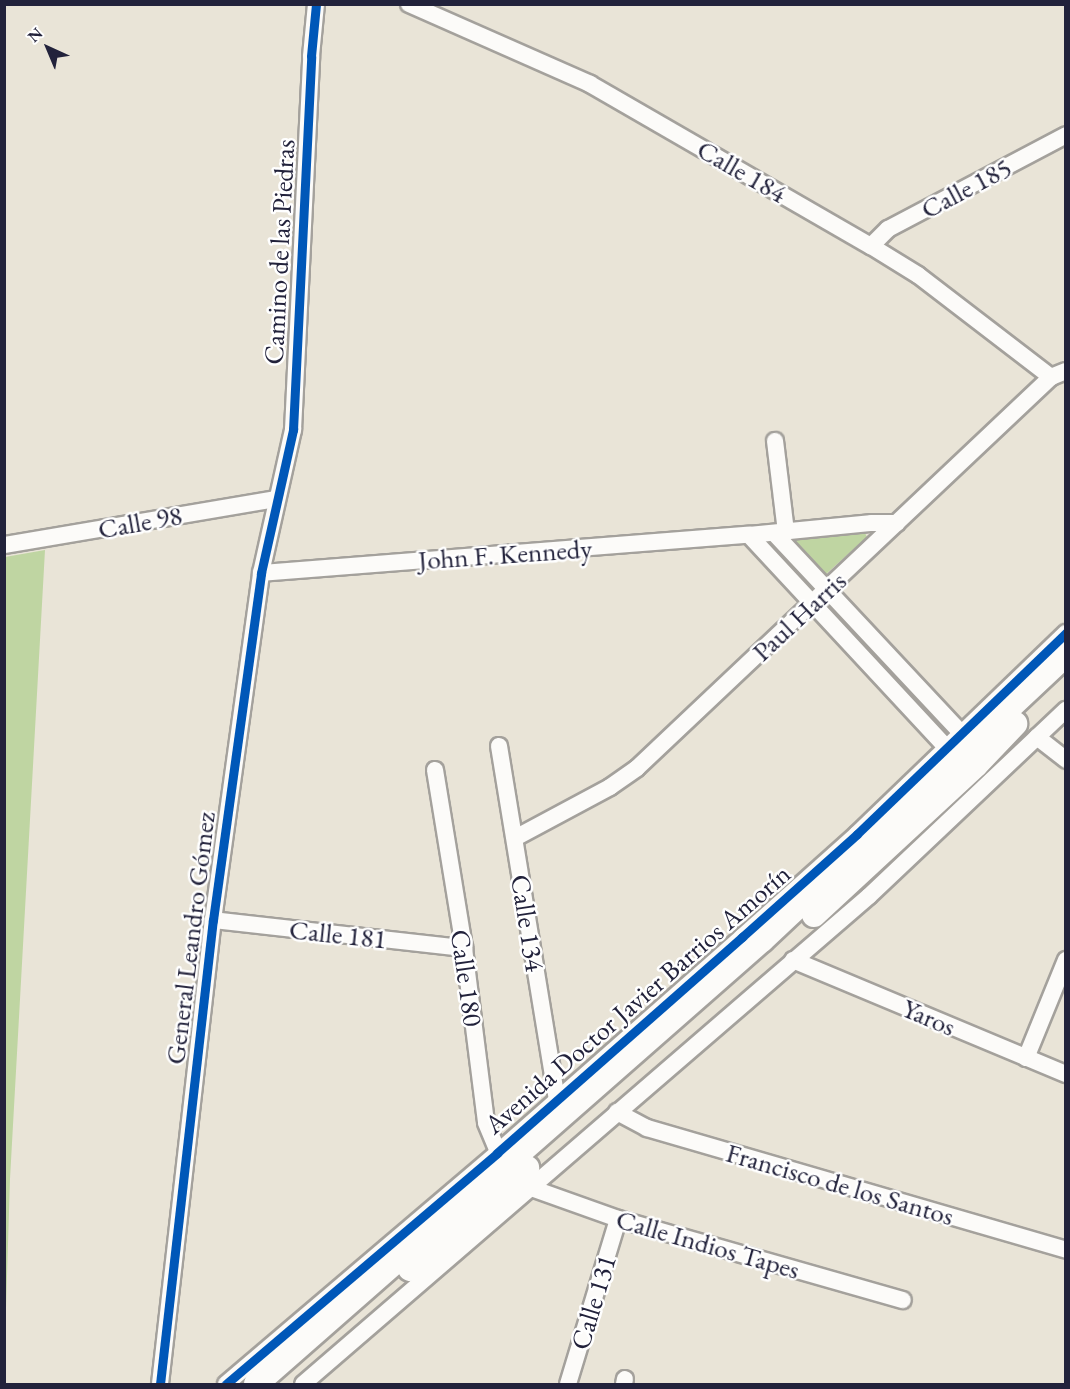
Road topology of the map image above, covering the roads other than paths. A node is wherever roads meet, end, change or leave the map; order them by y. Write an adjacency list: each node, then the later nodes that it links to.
1 (316, 4): 7 (street, Camino de las Piedras)
2 (409, 4): 4 (street, Calle 184)
3 (1065, 135): 4 (street, Calle 185)
4 (871, 246): 5 (street, Calle 184)
5 (1058, 374): 8 (street, Paul Harris)
6 (775, 441): 9 (street)
7 (276, 499): 11 (street, Calle 98); 12 (street, General Leandro Gómez)
8 (897, 523): 9 (street, John F. Kennedy); 13 (street, Paul Harris)
9 (780, 532): 10 (street, John F. Kennedy); 13 (street)
10 (750, 535): 12 (street, John F. Kennedy); 14 (street)
11 (4, 545)
12 (261, 573): 25 (street, General Leandro Gómez)
13 (827, 589): 14 (street, Paul Harris); 21 (street)
14 (812, 603): 21 (street); 24 (street, Paul Harris)
15 (1065, 633): 21 (street, Avenida Doctor Javier Barrios Amorín)
16 (1065, 655): 21 (highway, Avenida Doctor Javier Barrios Amorín)
17 (1065, 674): 21 (highway, Avenida Doctor Javier Barrios Amorín)
18 (1065, 710): 19 (street, Avenida Doctor Javier Barrios Amorín)
19 (1037, 737): 22 (street); 27 (street, Avenida Doctor Javier Barrios Amorín)
20 (499, 746): 24 (street, Calle 134)
21 (962, 749): 31 (street, Avenida Doctor Javier Barrios Amorín); 33 (highway, Avenida Doctor Javier Barrios Amorín)
22 (1065, 760)
23 (435, 770): 26 (street, Calle 180)
24 (515, 838): 31 (street, Calle 134)
25 (213, 920): 26 (street, Calle 181); 37 (street, General Leandro Gómez)
26 (464, 948): 33 (street, Calle 180)
27 (793, 960): 29 (street, Yaros); 32 (street, Avenida Doctor Javier Barrios Amorín)
28 (1065, 960): 29 (street)
29 (1026, 1058): 30 (street, Yaros)
30 (1065, 1074)
31 (557, 1099): 33 (street, Avenida Doctor Javier Barrios Amorín)
32 (617, 1112): 33 (street, Avenida Doctor Javier Barrios Amorín); 35 (street, Francisco de los Santos)
33 (513, 1171): 34 (street, Calle Indios Tapes); 38 (street, Avenida Doctor Javier Barrios Amorín); 39 (highway, Avenida Doctor Javier Barrios Amorín); 40 (highway, Avenida Doctor Javier Barrios Amorín); 41 (street, Avenida Doctor Javier Barrios Amorín)
34 (618, 1219): 36 (street, Calle Indios Tapes); 42 (street, Calle 131)
35 (1065, 1250)
36 (903, 1299)
37 (160, 1384)
38 (226, 1384)
39 (256, 1384)
40 (280, 1384)
41 (303, 1384)
42 (568, 1384)

